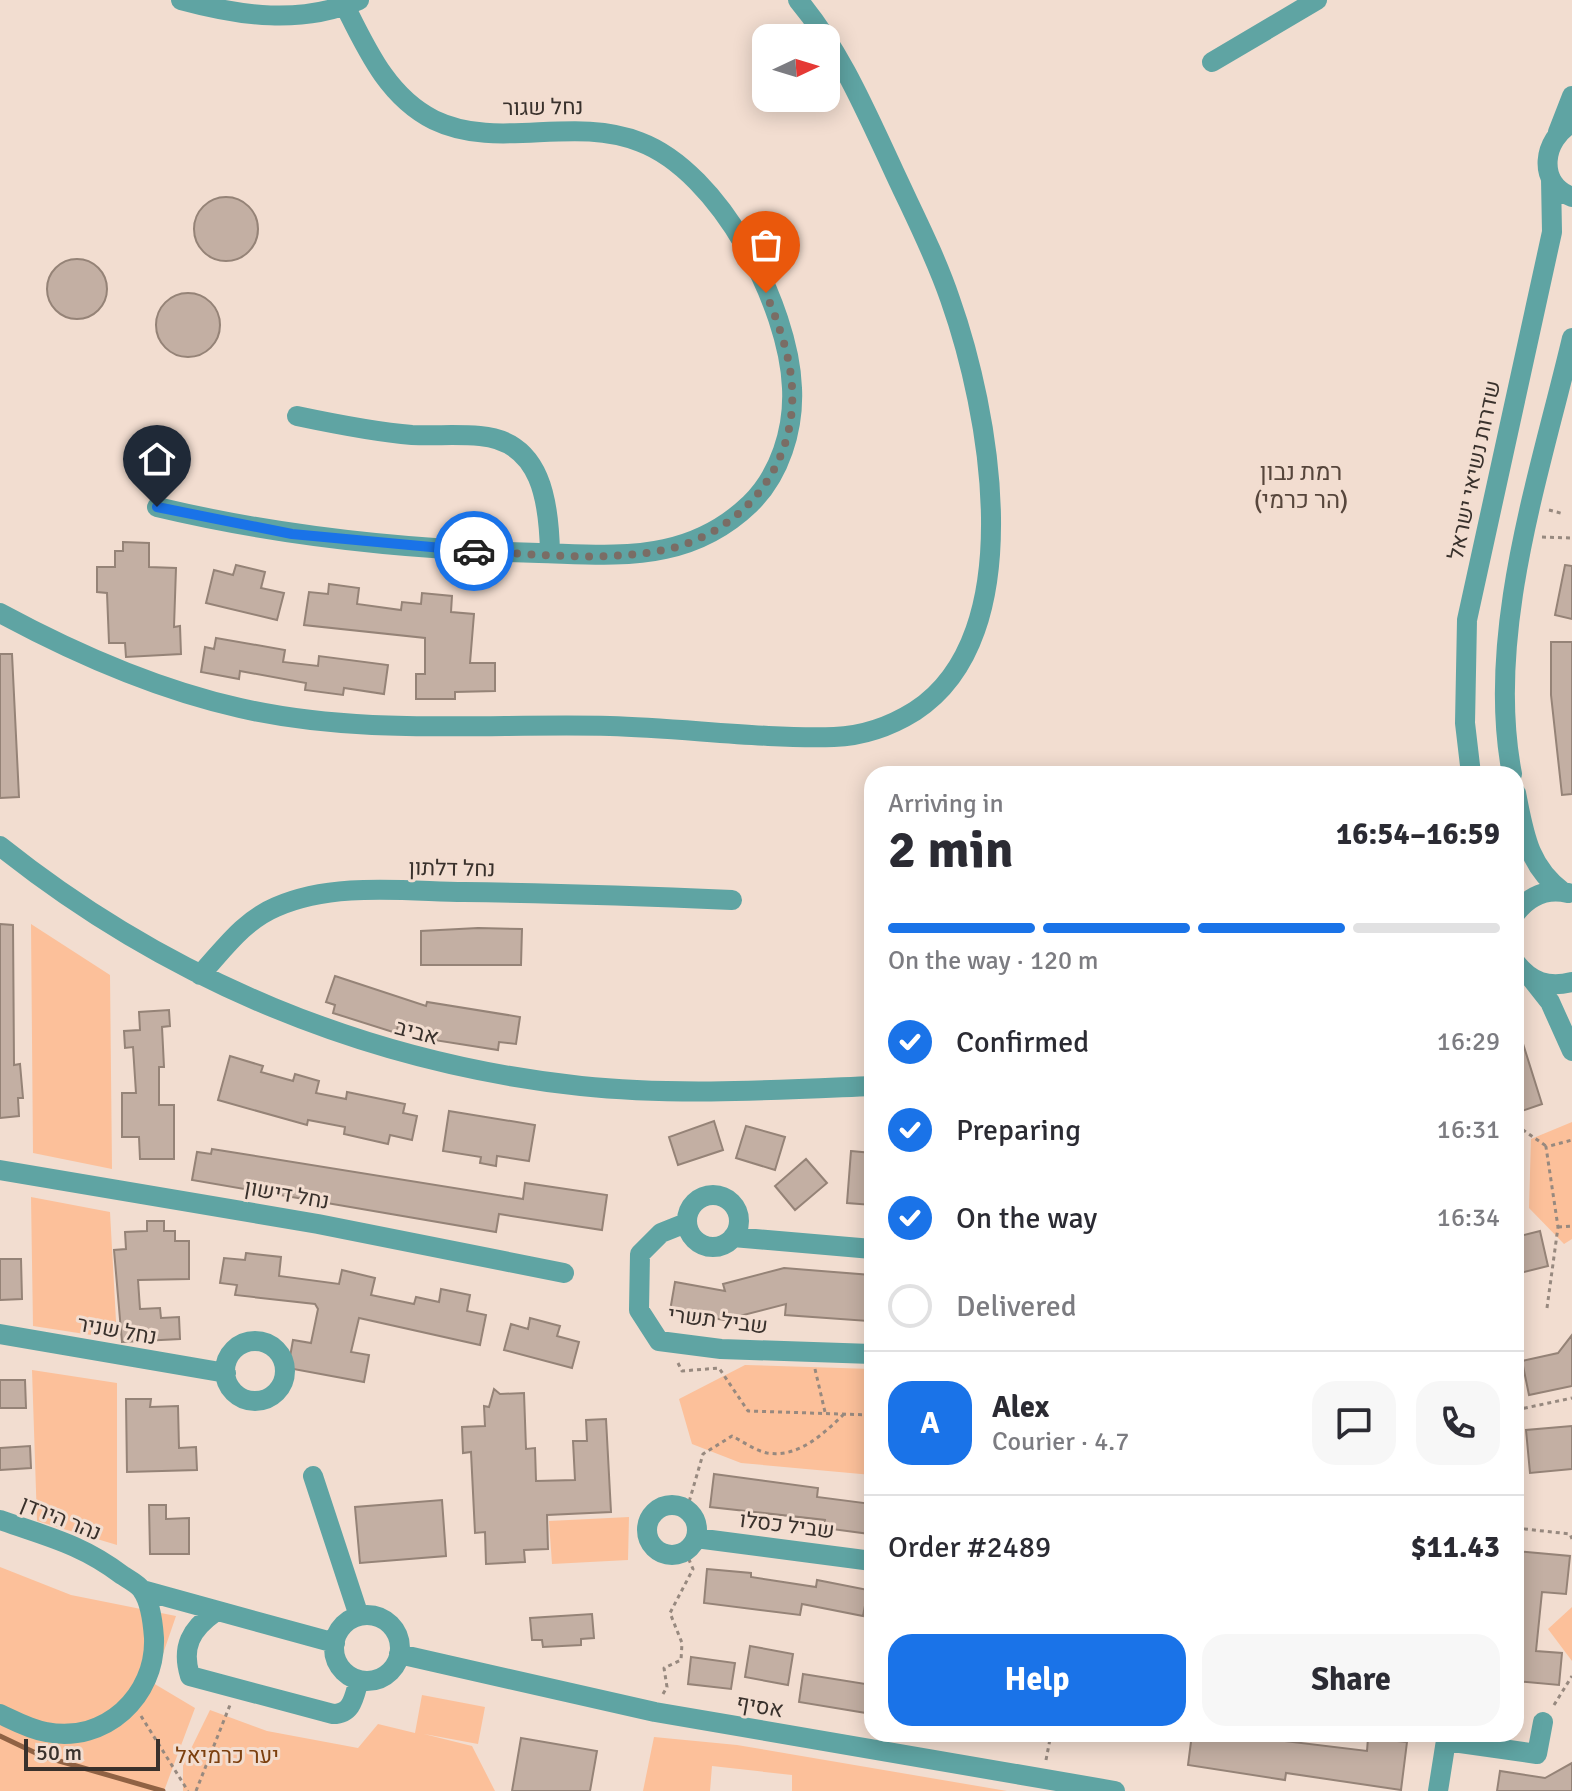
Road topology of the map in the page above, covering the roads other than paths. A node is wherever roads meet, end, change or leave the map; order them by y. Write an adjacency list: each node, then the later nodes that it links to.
1 (181, 0): 4 (street)
2 (798, 0): 14 (street)
3 (1317, 0): 5 (street)
4 (352, 3): 13 (street, נחל שגור)
5 (1212, 62)
6 (1572, 96): 7 (street)
7 (1565, 127): 8 (street, שדרות נשיאי ישראל)
8 (1551, 179): 9 (street); 15 (street, שדרות נשיאי ישראל)
9 (1572, 197)
10 (1572, 338): 16 (street)
11 (297, 416): 13 (street)
12 (157, 507): 13 (street, נחל שגור)
13 (550, 553)
14 (0, 613)
15 (1470, 766)
16 (1511, 766)
17 (1524, 823): 19 (street)
18 (0, 846): 23 (street, אביב)
19 (1568, 893): 21 (street)
20 (732, 900): 23 (street, נחל דלתון)
21 (1524, 905)
22 (1524, 974): 25 (street)
23 (200, 975): 27 (street, אביב)
24 (1524, 975): 26 (street)
25 (1572, 982)
26 (1572, 1051)
27 (864, 1086)
28 (0, 1170): 32 (street, נחל דישון)
29 (686, 1223): 30 (street); 30 (street); 34 (street, שביל תשרי)
30 (733, 1237): 31 (street)
31 (864, 1248)
32 (564, 1273)
33 (0, 1334): 35 (street, נחל שניר)
34 (864, 1354)
35 (226, 1373)
36 (313, 1476): 42 (street)
37 (0, 1520): 40 (street, נהר הירדן)
38 (691, 1544): 38 (street); 39 (street, שביל כסלו)
39 (864, 1560)
40 (142, 1590): 41 (street); 46 (street)
41 (215, 1612): 43 (street); 45 (street)
42 (359, 1616): 43 (street); 44 (street)
43 (335, 1643): 45 (street)
44 (399, 1654): 45 (street); 50 (street, אסיף)
45 (359, 1680)
46 (0, 1714)
47 (1543, 1722): 49 (street)
48 (1445, 1742): 51 (street)
49 (1473, 1742)
50 (1115, 1791)
51 (1438, 1791)

